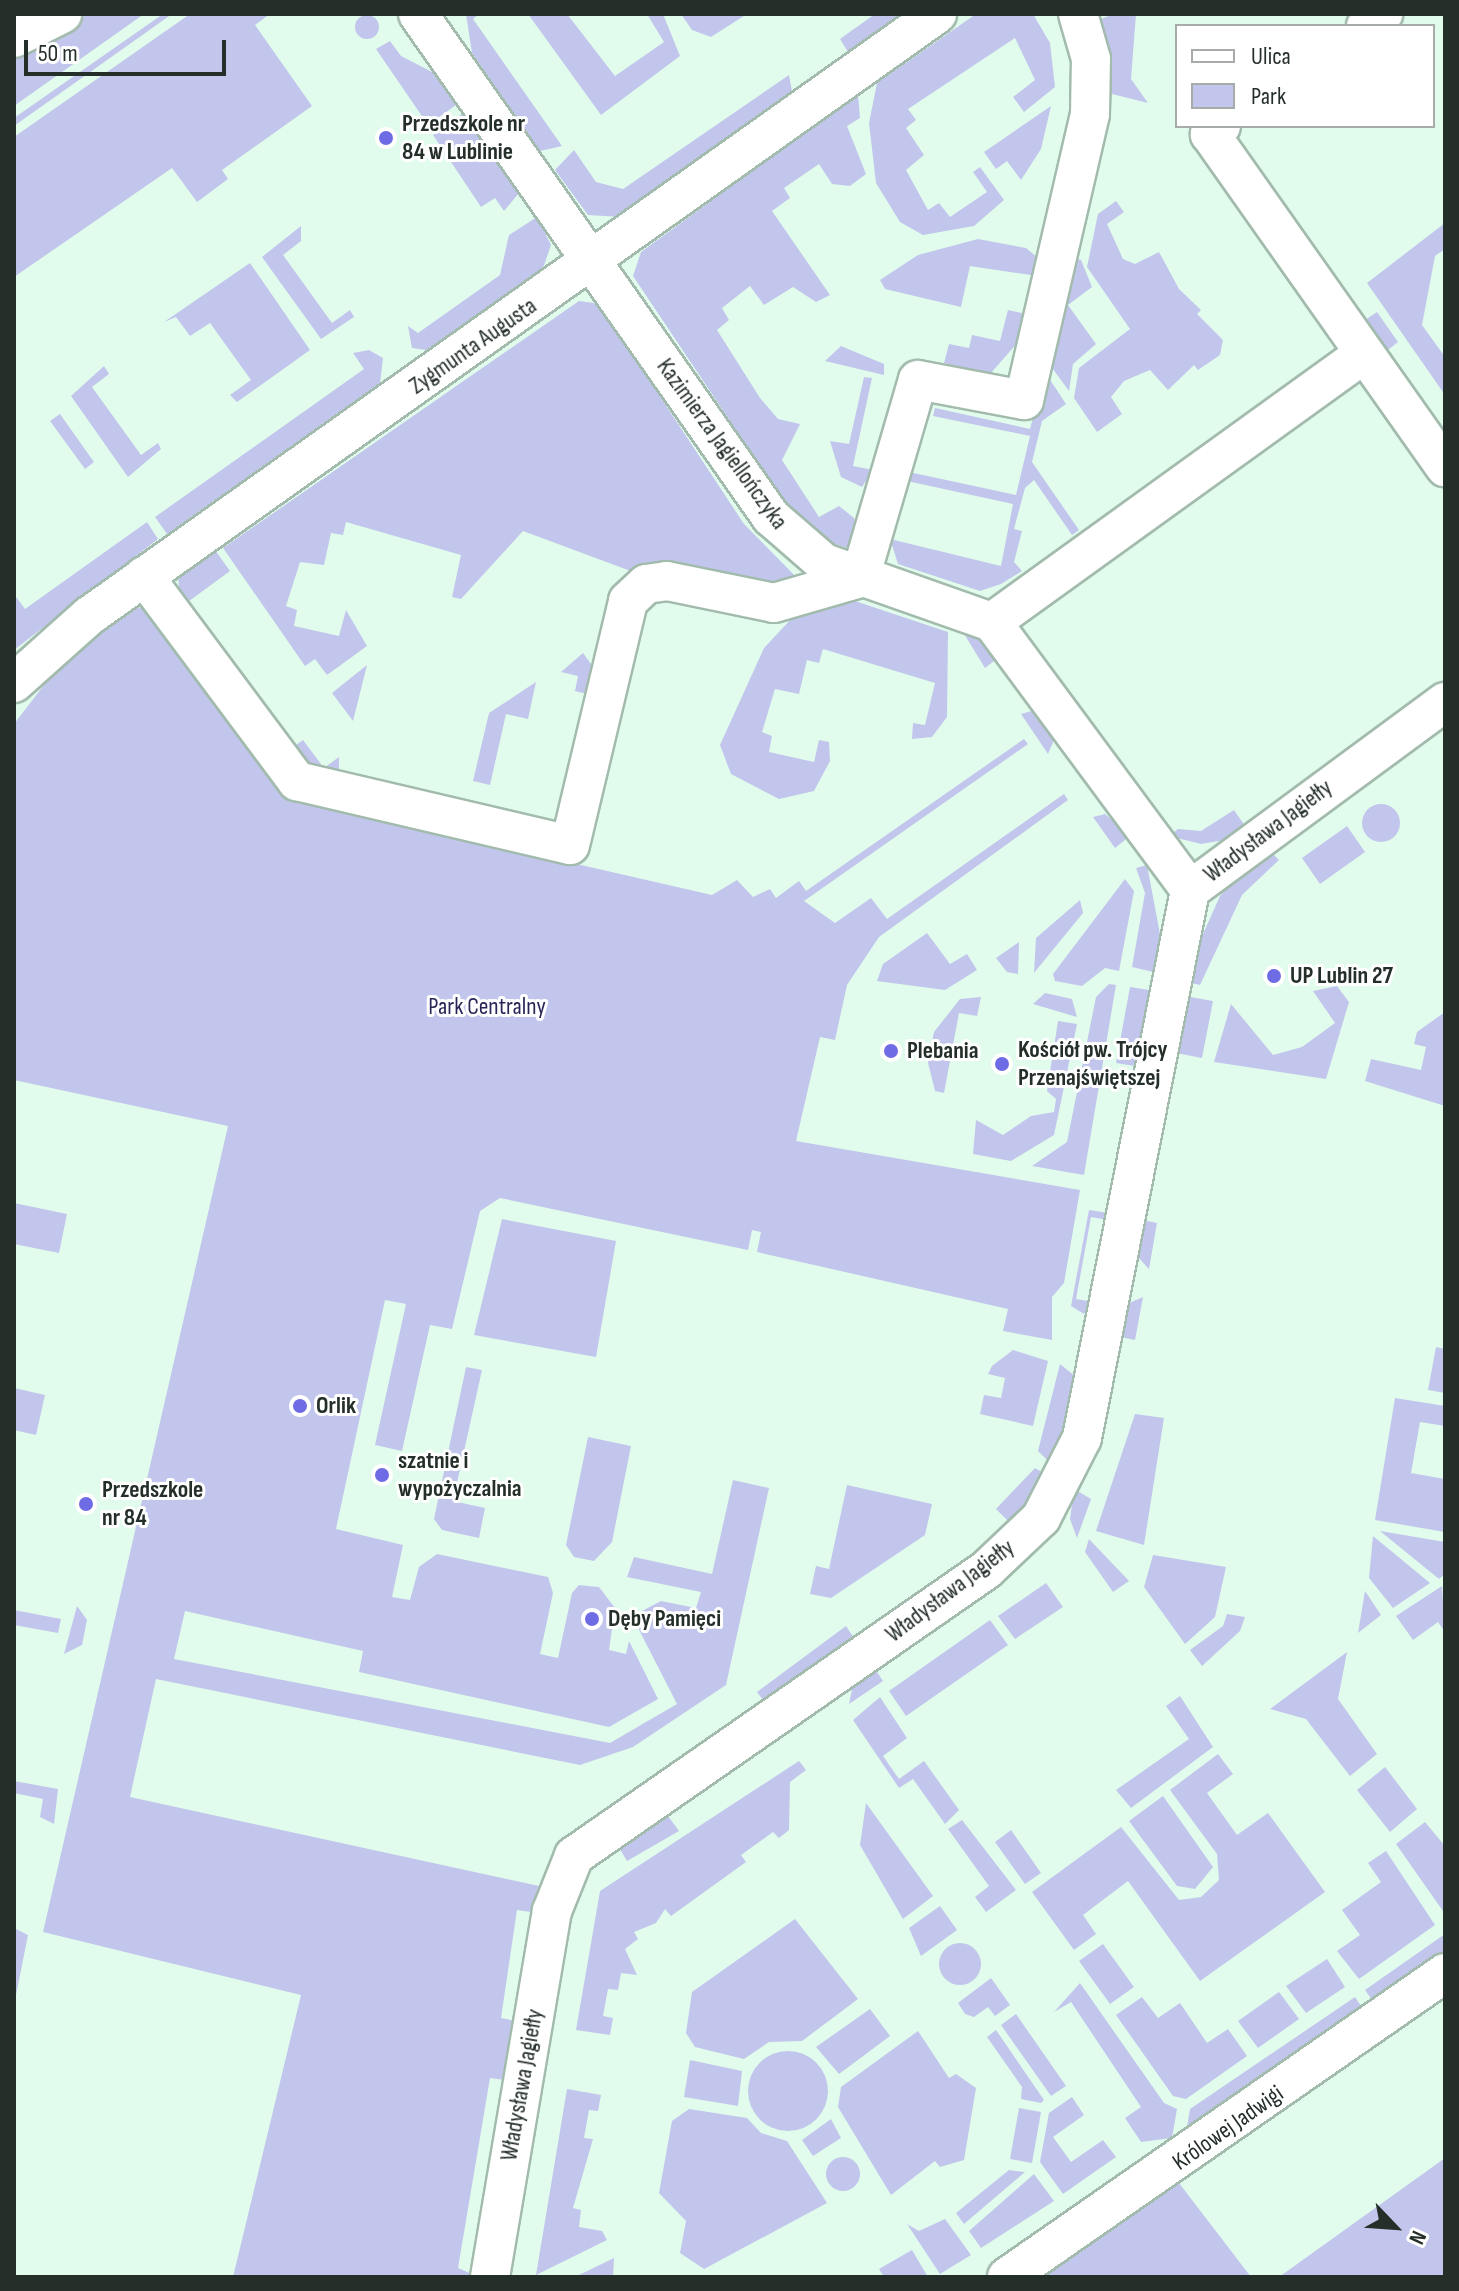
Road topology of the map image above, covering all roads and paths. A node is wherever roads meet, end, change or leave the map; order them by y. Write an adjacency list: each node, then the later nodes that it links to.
1 (34, 14): 6 (street)
2 (62, 14): 6 (street)
3 (418, 14): 8 (street, Kazimierza Jagiellończyka)
4 (937, 14): 8 (street, Zygmunta Augusta)
5 (1078, 14): 12 (street)
6 (14, 35)
7 (1218, 128): 9 (street)
8 (592, 263): 11 (street, Zygmunta Augusta); 12 (street, Kazimierza Jagiellończyka)
9 (1364, 354): 10 (street); 13 (street)
10 (1445, 467)
11 (144, 576): 12 (street); 14 (street, Zygmunta Augusta)
12 (860, 578): 13 (street, Kazimierza Jagiellończyka)
13 (992, 622): 16 (street)
14 (14, 683)
15 (1445, 702): 16 (street, Władysława Jagiełły)
16 (1190, 890): 18 (street, Władysława Jagiełły)
17 (1445, 1973): 19 (street, Królowej Jadwigi)
18 (490, 2277)
19 (1007, 2277)

